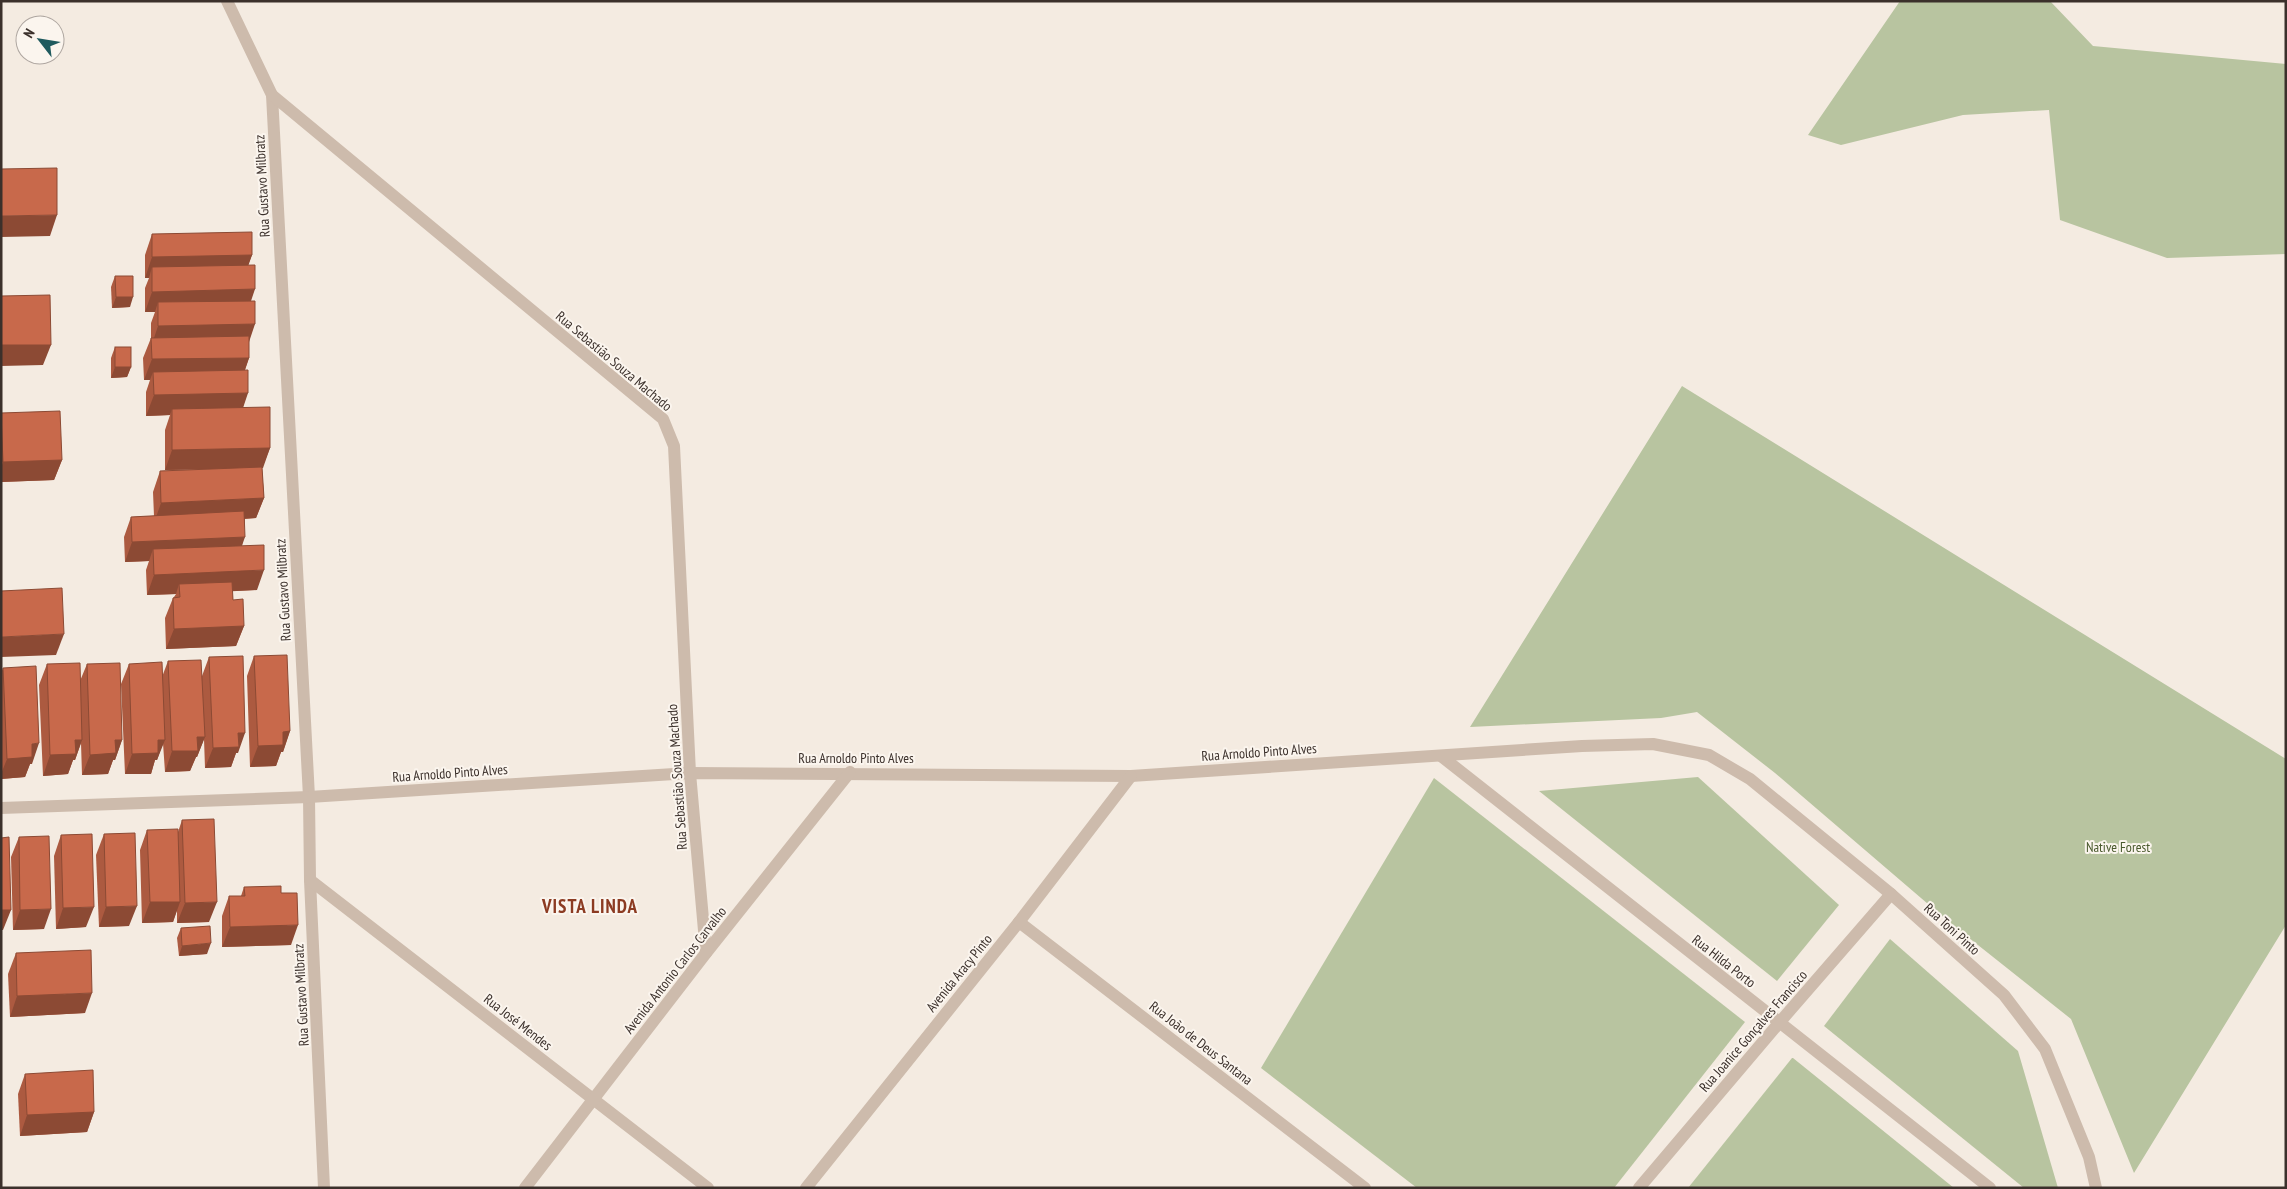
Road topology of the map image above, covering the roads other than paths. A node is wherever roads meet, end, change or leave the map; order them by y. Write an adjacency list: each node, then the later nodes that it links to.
1 (227, 1): 2 (street, Rua Gustavo Milbratz)
2 (272, 96): 5 (street, Rua Sebastião Souza Machado); 8 (street, Rua Gustavo Milbratz)
3 (1708, 755): 4 (street, Rua Arnoldo Pinto Alves); 11 (street, Rua Toni Pinto)
4 (1441, 756): 7 (street, Rua Arnoldo Pinto Alves); 14 (street, Rua Hilda Porto)
5 (690, 772): 6 (street, Rua Arnoldo Pinto Alves); 8 (street, Rua Arnoldo Pinto Alves); 13 (street, Rua Sebastião Souza Machado)
6 (850, 772): 7 (street, Rua Arnoldo Pinto Alves); 13 (street, Avenida Antonio Carlos Carvalho)
7 (1131, 776): 12 (street, Avenida Aracy Pinto)
8 (309, 797): 9 (street, Rua Arnoldo Pinto Alves); 10 (street, Rua Gustavo Milbratz)
9 (1, 808)
10 (310, 880): 15 (street, Rua José Mendes); 16 (street, Rua Gustavo Milbratz)
11 (1891, 894): 14 (street, Rua Joanice Gonçalves Francisco); 23 (street, Rua Toni Pinto)
12 (1019, 922): 19 (street, Avenida Aracy Pinto); 20 (street, Rua João de Deus Santana)
13 (706, 953): 15 (street, Avenida Antonio Carlos Carvalho)
14 (1779, 1023): 21 (street, Rua Joanice Gonçalves Francisco); 22 (street, Rua Hilda Porto)
15 (594, 1100): 17 (street, Avenida Antonio Carlos Carvalho); 18 (street, Rua José Mendes)
16 (324, 1188)
17 (525, 1188)
18 (708, 1188)
19 (806, 1188)
20 (1365, 1188)
21 (1639, 1188)
22 (1990, 1188)
23 (2096, 1188)

